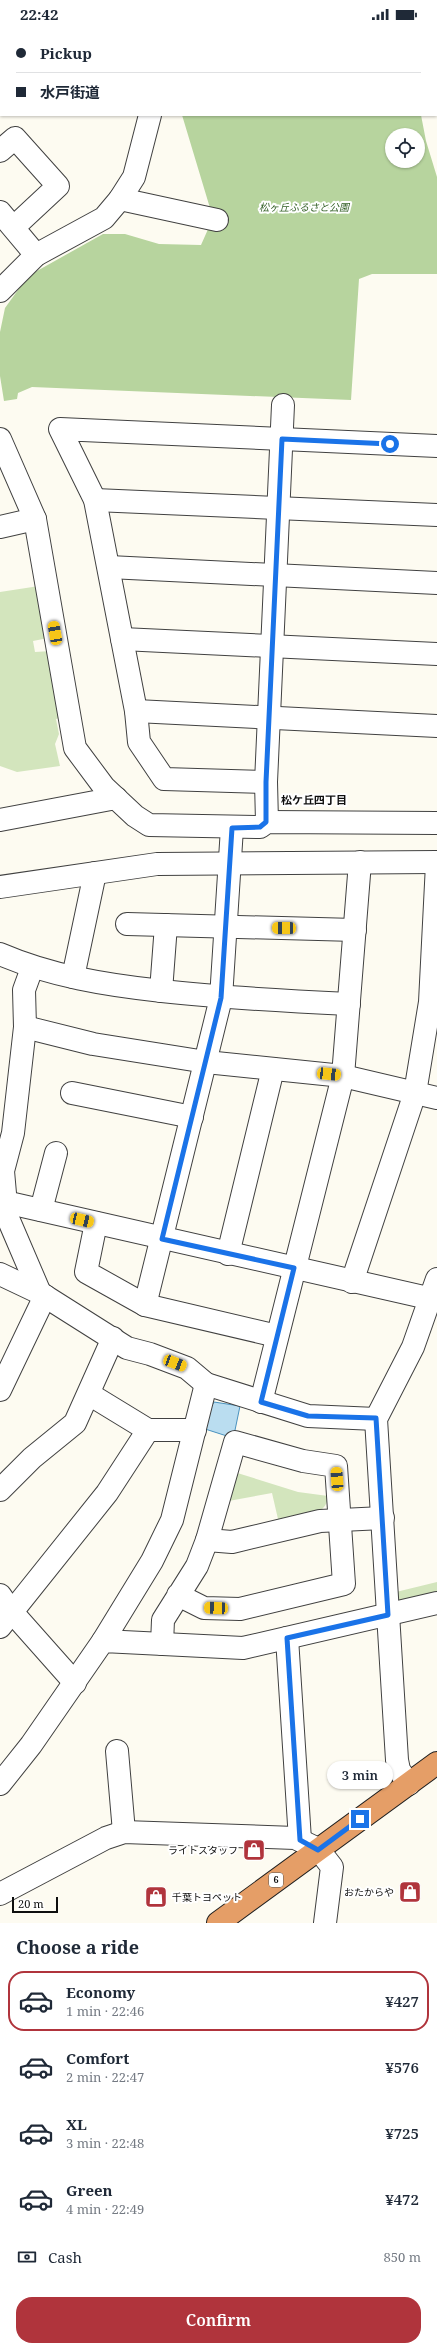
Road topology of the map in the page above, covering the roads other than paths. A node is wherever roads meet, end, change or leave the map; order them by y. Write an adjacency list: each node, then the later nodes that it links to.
1 (145, 118): 3 (street)
2 (0, 151): 4 (street)
3 (120, 200): 5 (street); 6 (street)
4 (7, 219): 6 (street)
5 (217, 220)
6 (36, 255): 7 (street)
7 (0, 291)
8 (283, 405): 9 (street)
9 (282, 439): 11 (street); 12 (street); 13 (street)
10 (0, 440): 15 (street)
11 (437, 446)
12 (95, 500): 13 (street); 17 (street)
13 (279, 508): 14 (street); 18 (street)
14 (437, 515)
15 (35, 519): 16 (street); 27 (street)
16 (0, 527)
17 (109, 567): 18 (street); 20 (street)
18 (276, 575): 19 (street); 21 (street)
19 (437, 583)
20 (122, 639): 21 (street); 23 (street)
21 (274, 646): 22 (street); 24 (street)
22 (437, 654)
23 (136, 711): 24 (street); 26 (street)
24 (269, 718): 25 (street); 26 (street)
25 (437, 726)
26 (266, 782): 29 (street)
27 (116, 798): 28 (street); 31 (street)
28 (0, 820)
29 (266, 822): 30 (street); 31 (street)
30 (437, 823)
31 (232, 828): 32 (street)
32 (231, 862): 33 (street); 35 (street); 39 (street)
33 (360, 862): 34 (street); 40 (street)
34 (437, 863): 52 (street)
35 (95, 873): 36 (street); 43 (street)
36 (0, 887)
37 (127, 924): 38 (street)
38 (166, 925): 39 (street); 44 (street)
39 (227, 927): 40 (street); 45 (street)
40 (355, 930): 46 (street)
41 (0, 954): 42 (street)
42 (32, 968): 43 (street); 47 (street)
43 (73, 977): 44 (street)
44 (161, 991): 45 (street)
45 (221, 998): 46 (street); 48 (street)
46 (349, 1004): 50 (street)
47 (25, 1027): 48 (street); 56 (street)
48 (206, 1062): 49 (street); 54 (street)
49 (273, 1069): 50 (street); 60 (street)
50 (343, 1076): 52 (street); 61 (street)
51 (72, 1093): 54 (street)
52 (415, 1093): 53 (street); 64 (street)
53 (437, 1098)
54 (192, 1117): 59 (street)
55 (56, 1153): 57 (street)
56 (5, 1202): 57 (street); 65 (street)
57 (41, 1210): 58 (street)
58 (96, 1223): 59 (street); 67 (street)
59 (162, 1239): 60 (street); 67 (street)
60 (228, 1254): 61 (street)
61 (294, 1268): 64 (street); 68 (street)
62 (0, 1274): 65 (street)
63 (437, 1279): 66 (street)
64 (352, 1282): 66 (street)
65 (42, 1294): 69 (street); 71 (street)
66 (434, 1300): 74 (street)
67 (145, 1305): 68 (street)
68 (277, 1336): 73 (street)
69 (113, 1338): 70 (street); 72 (street)
70 (206, 1384): 73 (street); 76 (street)
71 (0, 1390)
72 (89, 1394): 75 (street); 77 (street)
73 (261, 1402): 74 (street)
74 (376, 1418): 78 (street)
75 (148, 1430): 76 (street); 83 (street)
76 (194, 1430): 86 (street)
77 (0, 1490)
78 (384, 1518): 79 (street); 84 (street)
79 (340, 1520): 80 (street); 80 (street); 81 (street)
80 (207, 1540): 81 (street)
81 (178, 1595): 87 (street)
82 (437, 1602): 84 (street)
83 (4, 1612): 88 (street)
84 (388, 1615): 85 (street); 92 (street)
85 (287, 1638): 87 (street); 94 (street)
86 (103, 1641): 87 (street); 88 (street)
87 (162, 1644)
88 (76, 1683): 91 (street)
89 (117, 1751): 93 (street)
90 (437, 1763): 92 (highway, 6)
91 (0, 1784)
92 (408, 1784): 94 (highway, 6)
93 (124, 1832): 94 (street); 95 (street)
94 (309, 1845): 96 (highway, 6); 97 (street)
95 (0, 1894)
96 (218, 1923)
97 (325, 1923)

